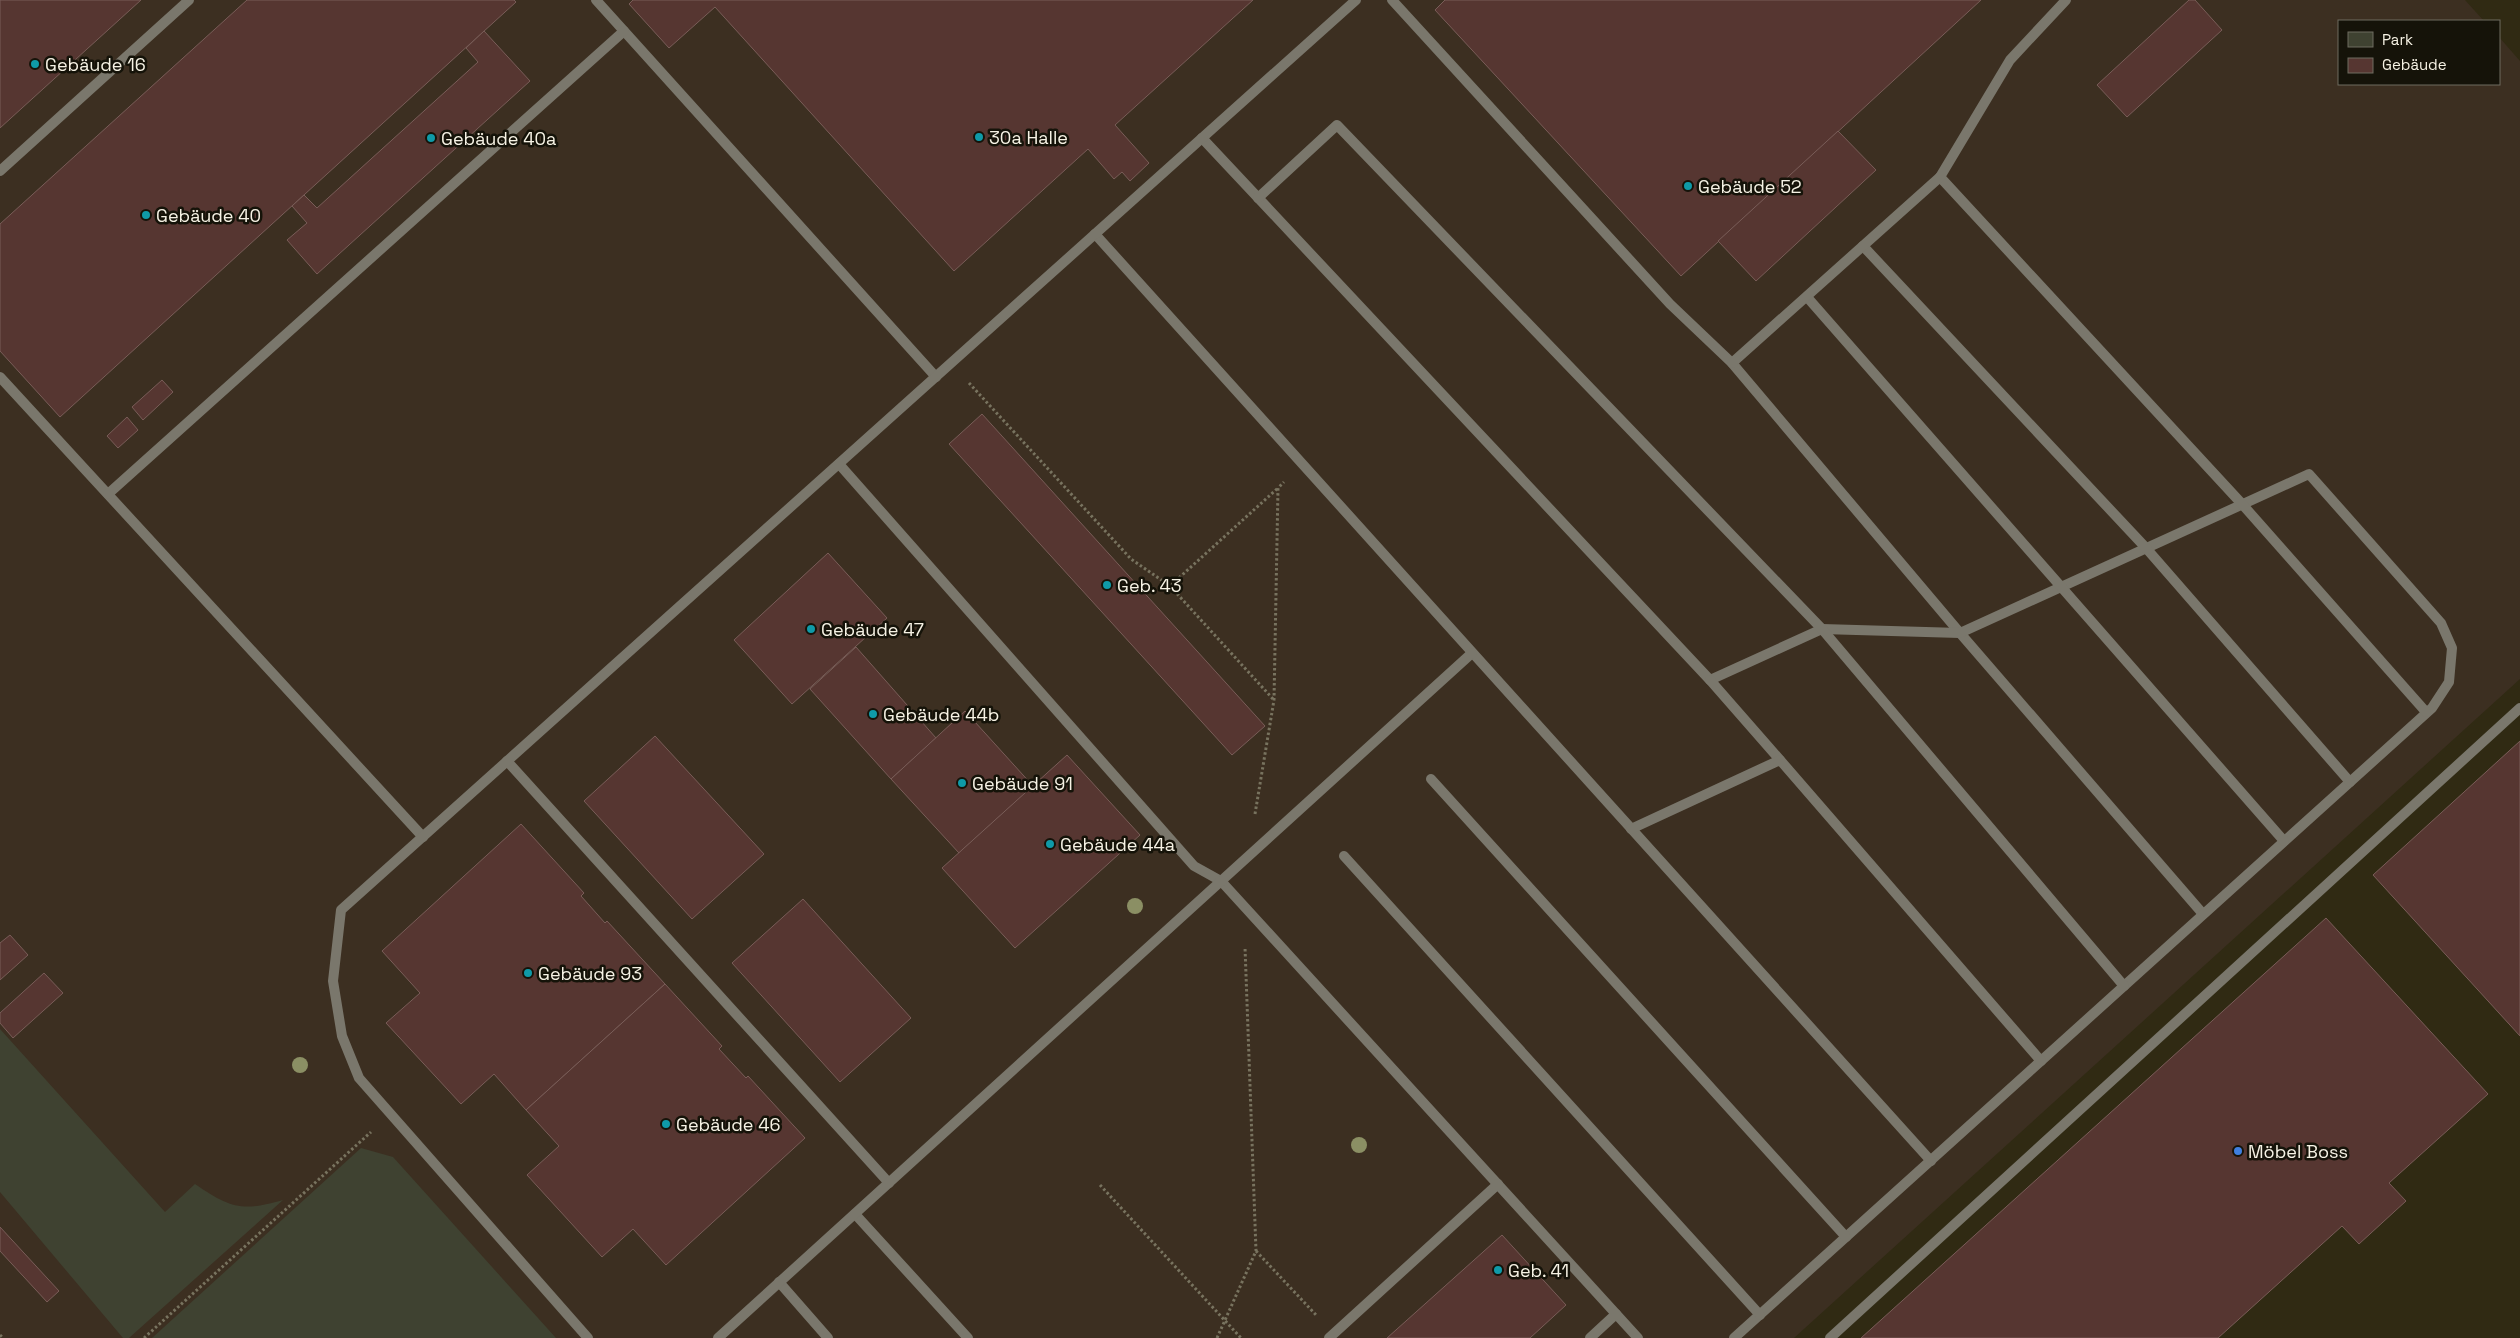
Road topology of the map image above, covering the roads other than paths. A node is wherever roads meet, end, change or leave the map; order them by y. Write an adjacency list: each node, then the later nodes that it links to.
1 (189, 0): 8 (lane)
2 (596, 0): 6 (lane)
3 (1356, 0): 7 (lane)
4 (1392, 0): 14 (lane)
5 (2066, 0): 9 (lane)
6 (624, 31): 16 (lane); 18 (lane)
7 (1202, 138): 10 (lane); 11 (lane)
8 (0, 171)
9 (1940, 177): 12 (lane); 19 (lane)
10 (1258, 198): 22 (lane); 25 (lane)
11 (1095, 234): 16 (lane); 24 (lane)
12 (1863, 246): 13 (lane); 20 (lane)
13 (1807, 297): 14 (lane); 21 (lane)
14 (1732, 363): 23 (lane)
15 (0, 377): 18 (lane)
16 (936, 377): 17 (lane)
17 (839, 464): 29 (lane); 36 (lane)
18 (108, 494): 33 (lane)
19 (2242, 504): 20 (lane); 27 (lane); 27 (lane)
20 (2146, 548): 21 (lane); 31 (lane)
21 (2062, 587): 23 (lane); 34 (lane)
22 (1822, 629): 23 (lane); 25 (lane); 38 (lane)
23 (1960, 633): 37 (lane)
24 (1472, 653): 32 (lane); 36 (lane)
25 (1710, 680): 28 (lane)
26 (2520, 708): 56 (lane)
27 (2426, 712): 31 (lane)
28 (1780, 760): 32 (lane); 39 (lane)
29 (507, 761): 33 (lane); 41 (lane)
30 (1432, 779): 44 (lane)
31 (2350, 782): 34 (lane)
32 (1631, 829): 40 (lane)
33 (423, 837): 49 (lane)
34 (2284, 841): 37 (lane)
35 (1344, 856): 47 (lane)
36 (1221, 880): 41 (lane); 42 (lane)
37 (2203, 914): 38 (lane)
38 (2124, 986): 39 (lane)
39 (2041, 1061): 40 (lane)
40 (1931, 1161): 44 (lane)
41 (888, 1183): 43 (lane)
42 (1498, 1184): 46 (lane); 48 (lane)
43 (854, 1214): 45 (lane); 52 (lane)
44 (1846, 1237): 47 (lane)
45 (779, 1282): 50 (lane); 51 (lane)
46 (1616, 1314): 53 (lane); 54 (lane)
47 (1760, 1315): 55 (lane)
48 (1331, 1336)
49 (588, 1338)
50 (718, 1338)
51 (828, 1338)
52 (968, 1338)
53 (1590, 1338)
54 (1638, 1338)
55 (1734, 1338)
56 (1830, 1338)

